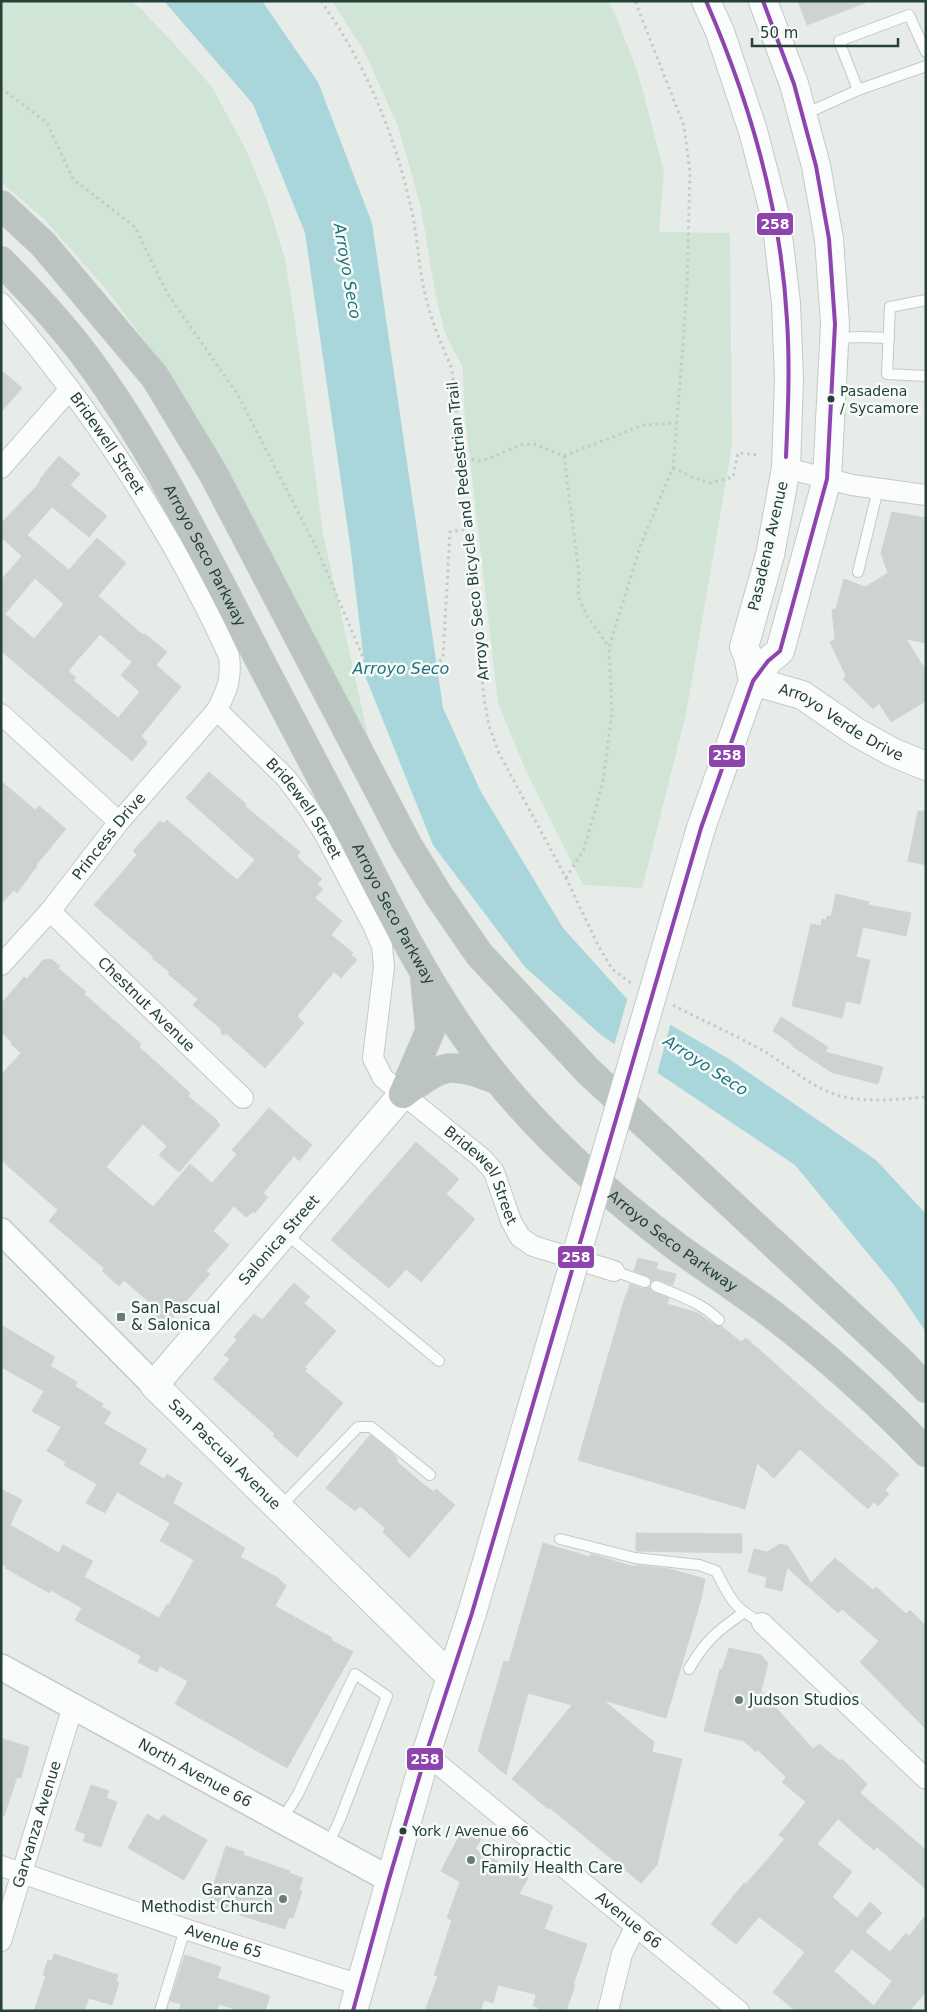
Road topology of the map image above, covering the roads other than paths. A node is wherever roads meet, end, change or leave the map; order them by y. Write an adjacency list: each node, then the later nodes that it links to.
1 (706, 1): 16 (main road, Pasadena Avenue)
2 (763, 1): 6 (main road)
3 (926, 52): 5 (lane)
4 (926, 66): 5 (lane)
5 (858, 90): 6 (lane)
6 (802, 116): 11 (main road)
7 (1, 205): 40 (highway)
8 (1, 260): 28 (highway, Arroyo Seco Parkway)
9 (926, 300): 12 (lane)
10 (1, 303): 14 (street, Bridewell Street)
11 (835, 338): 12 (lane); 17 (main road)
12 (889, 338): 13 (lane)
13 (926, 376)
14 (70, 389): 15 (street); 22 (street, Bridewell Street)
15 (1, 468)
16 (786, 468): 17 (street); 21 (main road, Pasadena Avenue)
17 (826, 478): 18 (street); 21 (main road)
18 (878, 489): 19 (street); 20 (lane)
19 (926, 495)
20 (858, 572)
21 (753, 681): 24 (main road, Arroyo Verde Drive); 49 (main road, bridge)
22 (217, 710): 25 (street, Princess Drive); 30 (street, Bridewell Street)
23 (1, 714): 25 (street)
24 (926, 766)
25 (119, 822): 26 (street, Princess Drive)
26 (50, 911): 27 (street, Princess Drive); 31 (street, Chestnut Avenue)
27 (1, 964)
28 (424, 970): 29 (highway, Arroyo Seco Parkway); 30 (highway)
29 (498, 1080): 30 (highway); 41 (highway, Arroyo Seco Parkway)
30 (404, 1094): 33 (main road, Salonica Street); 34 (street, Bridewell Street)
31 (243, 1098)
32 (1, 1231): 39 (street, San Pascual Avenue)
33 (285, 1233): 38 (lane); 39 (main road, Salonica Street)
34 (614, 1271): 35 (lane)
35 (645, 1282)
36 (656, 1286): 37 (lane)
37 (719, 1320)
38 (439, 1361)
39 (154, 1385): 43 (main road, San Pascual Avenue)
40 (926, 1388)
41 (926, 1452)
42 (430, 1475): 43 (lane)
43 (280, 1508): 49 (main road, San Pascual Avenue)
44 (560, 1539): 45 (lane)
45 (743, 1613): 46 (lane); 48 (lane)
46 (762, 1623): 52 (street)
47 (1, 1667): 50 (street, North Avenue 66)
48 (689, 1669)
49 (451, 1677): 51 (main road)
50 (72, 1706): 53 (street, North Avenue 66); 56 (street, Garvanza Avenue)
51 (426, 1754): 57 (main road); 58 (street, Avenue 66)
52 (926, 1779)
53 (282, 1820): 54 (street, North Avenue 66); 54 (lane)
54 (328, 1845): 57 (street, North Avenue 66)
55 (1, 1866): 56 (street, Avenue 65)
56 (21, 1872): 59 (street, Avenue 65); 60 (street, Garvanza Avenue)
57 (389, 1879): 61 (main road)
58 (636, 1926): 64 (street); 65 (street, Avenue 66)
59 (185, 1929): 61 (street, Avenue 65); 62 (lane)
60 (1, 1941)
61 (360, 1985): 63 (main road)
62 (160, 2011)
63 (353, 2011)
64 (608, 2011)
65 (739, 2011)

